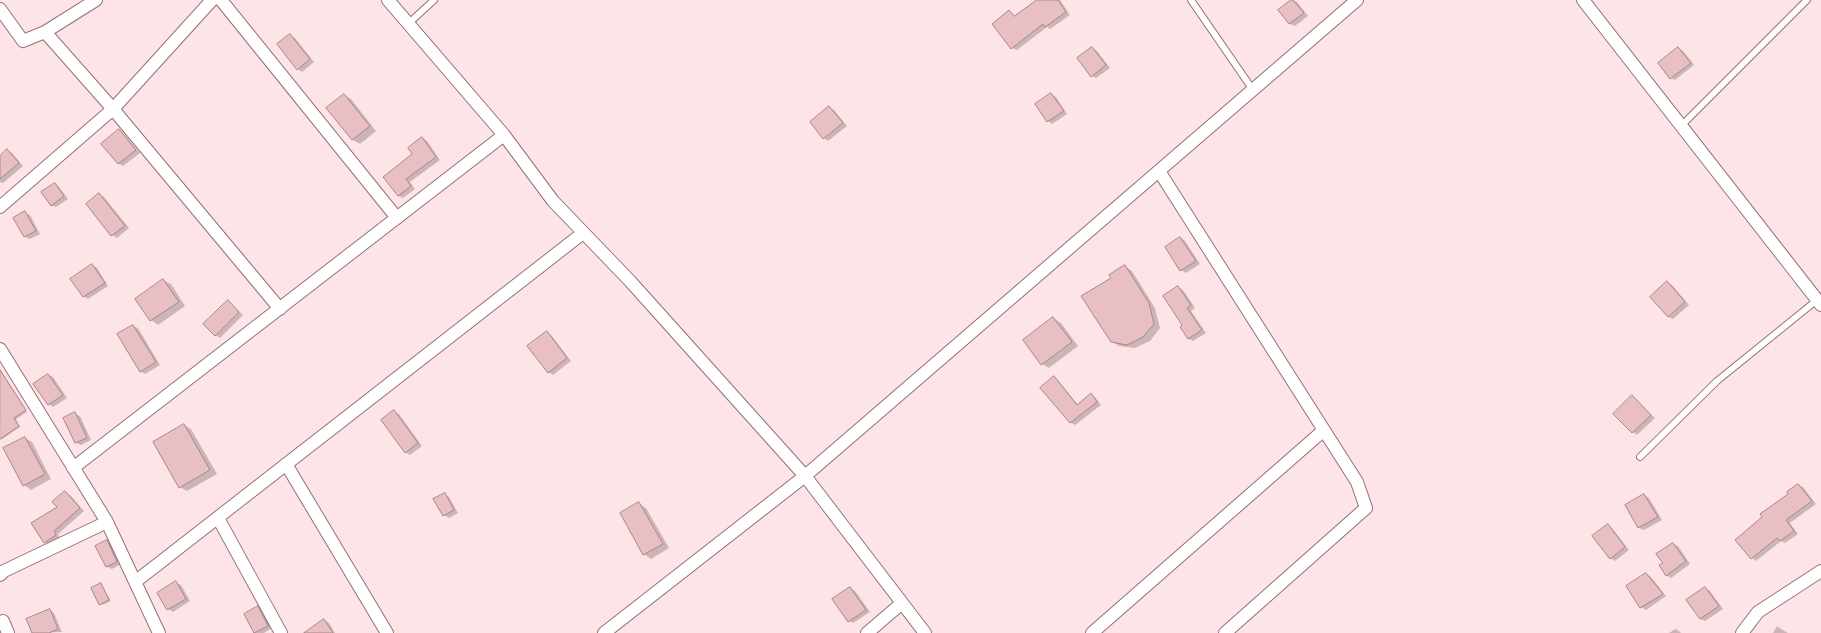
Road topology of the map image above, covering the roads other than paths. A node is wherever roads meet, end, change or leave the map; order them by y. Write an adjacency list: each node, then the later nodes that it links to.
1 (96, 0): 12 (street)
2 (212, 0): 14 (street)
3 (221, 0): 19 (street)
4 (388, 0): 11 (street)
5 (434, 0): 11 (lane)
6 (1191, 0): 13 (lane)
7 (1357, 0): 13 (street)
8 (1583, 0): 15 (street)
9 (1807, 0): 15 (lane)
10 (0, 9): 12 (street)
11 (409, 23): 16 (street)
12 (45, 32): 14 (street)
13 (1253, 90): 17 (street)
14 (113, 109): 18 (street); 22 (street)
15 (1681, 126): 21 (street)
16 (504, 136): 19 (street); 20 (street)
17 (1159, 171): 24 (street); 28 (street)
18 (0, 207)
19 (397, 218): 22 (street)
20 (583, 234): 26 (street); 28 (street)
21 (1819, 303): 25 (lane)
22 (280, 309): 27 (street)
23 (0, 349): 27 (street)
24 (1324, 430): 43 (street); 44 (street)
25 (1640, 456)
26 (286, 464): 29 (street); 39 (street)
27 (73, 468): 30 (street)
28 (805, 476): 34 (street); 40 (street)
29 (218, 518): 33 (street); 38 (street)
30 (107, 522): 32 (street); 33 (street)
31 (1821, 571): 45 (street)
32 (0, 575)
33 (135, 582): 37 (street)
34 (902, 603): 41 (street); 42 (street)
35 (0, 623): 36 (street)
36 (8, 633)
37 (159, 633)
38 (282, 633)
39 (387, 633)
40 (604, 633)
41 (867, 633)
42 (925, 633)
43 (1092, 633)
44 (1224, 633)
45 (1742, 633)

